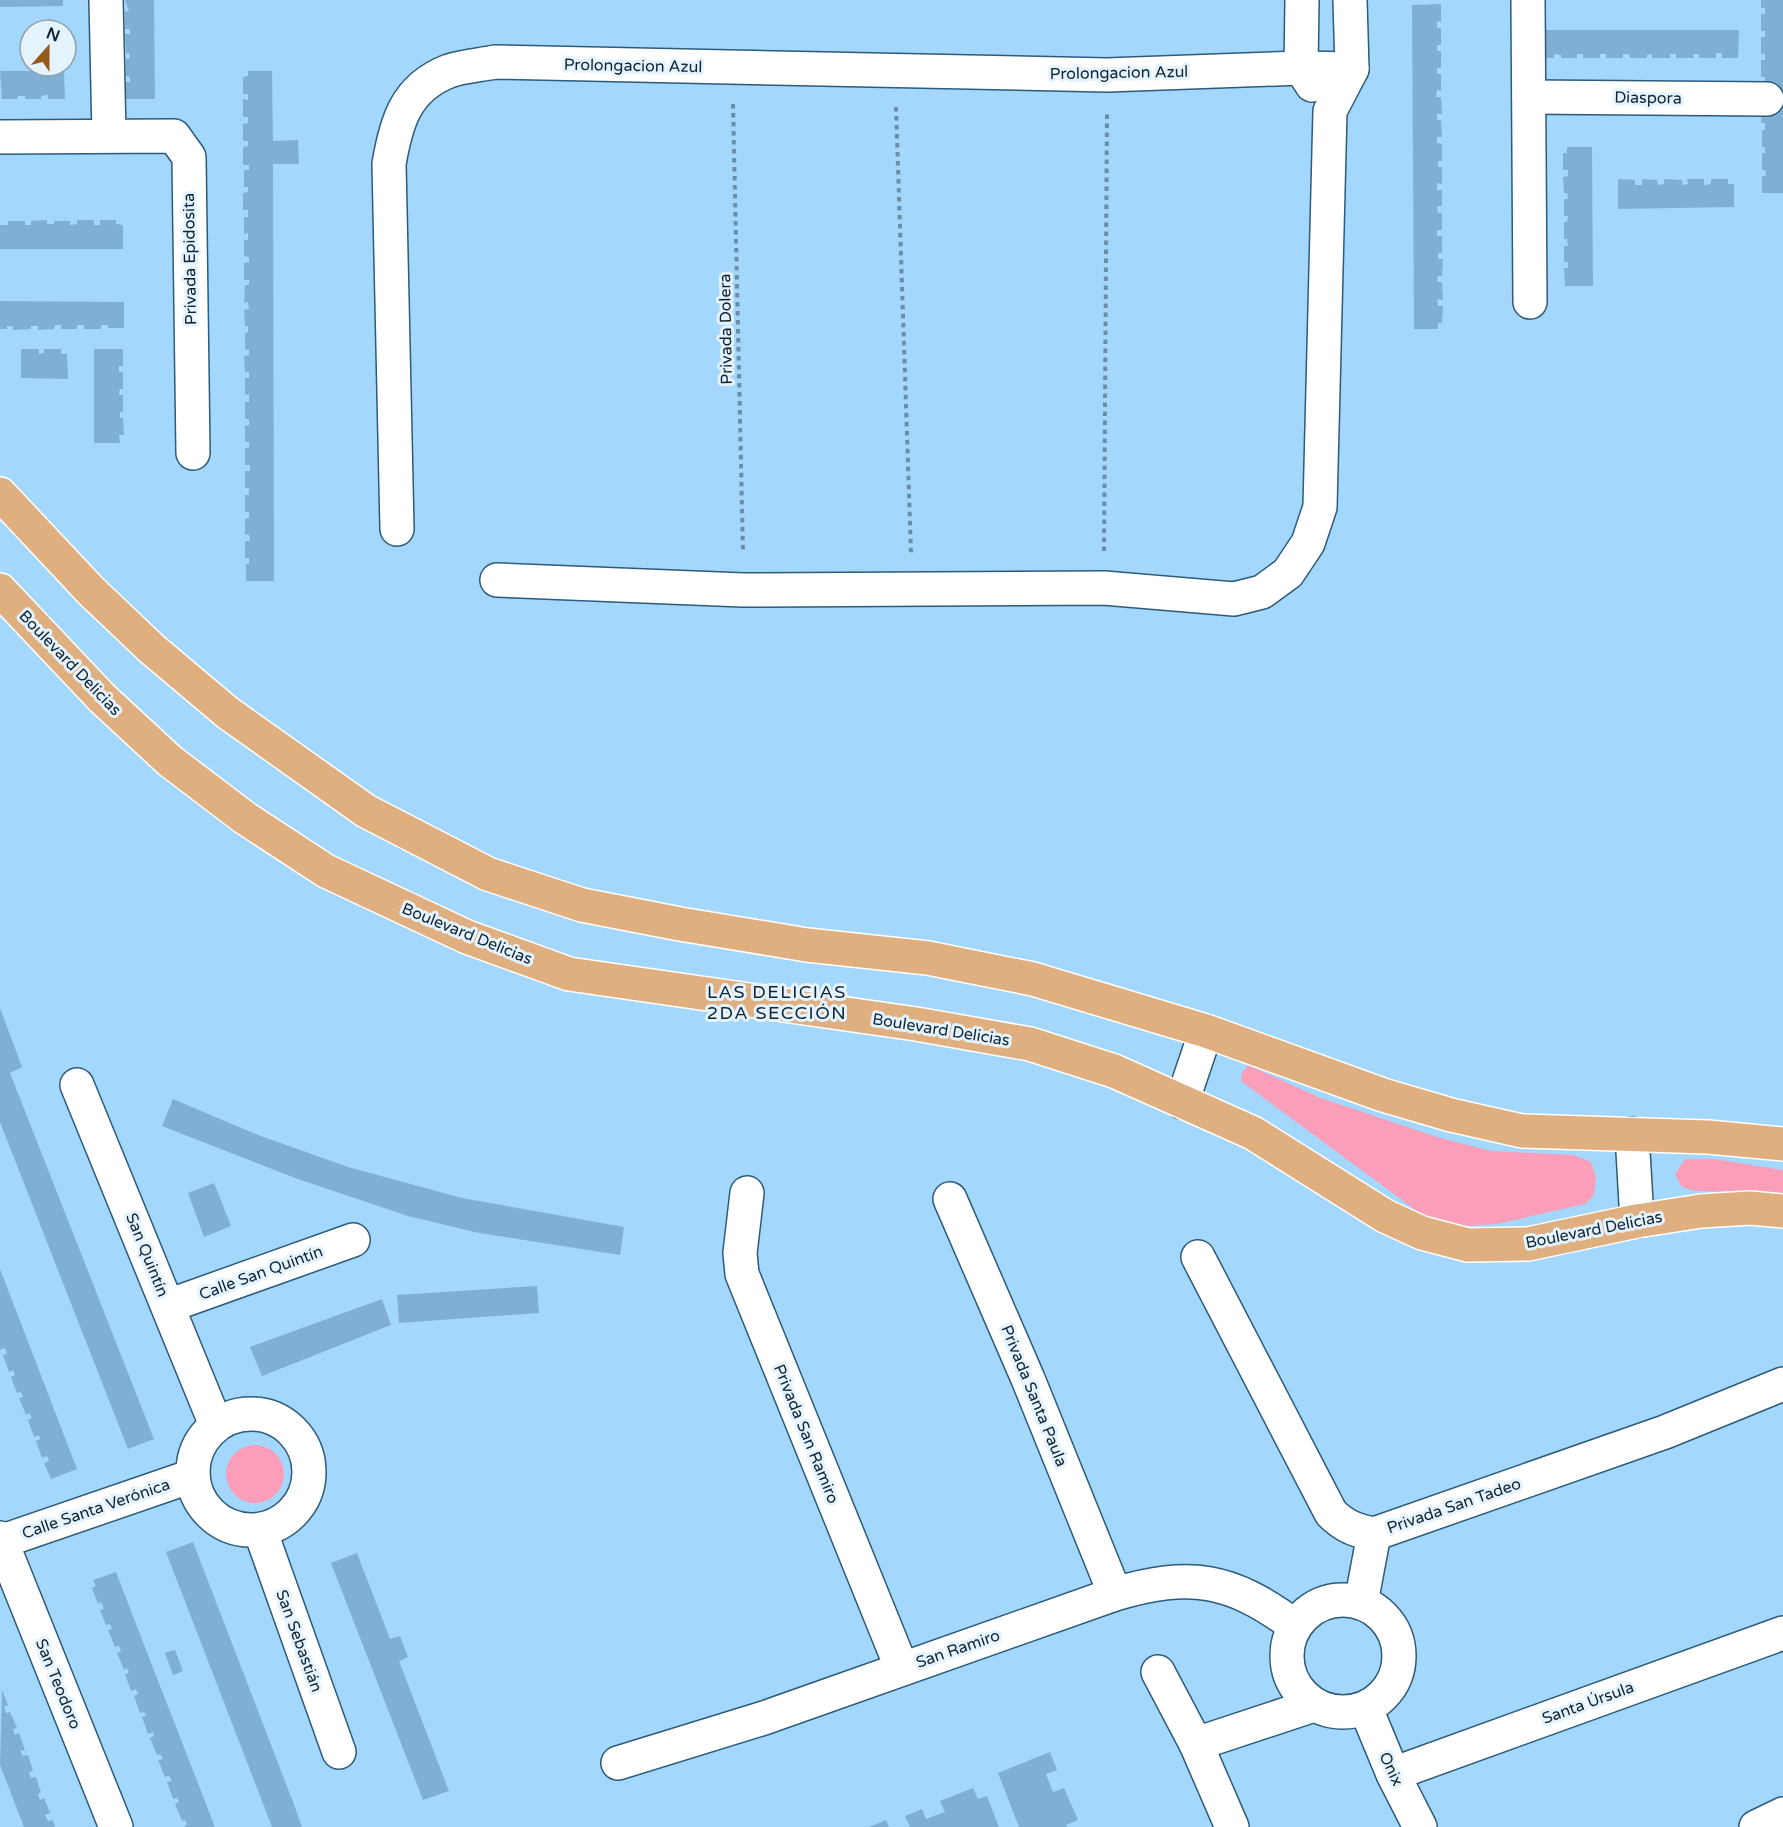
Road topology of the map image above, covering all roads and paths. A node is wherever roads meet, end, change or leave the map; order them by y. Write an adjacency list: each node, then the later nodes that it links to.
1 (106, 0): 13 (street)
2 (1302, 0): 6 (street)
3 (1350, 0): 7 (street)
4 (1528, 0): 10 (street)
5 (733, 68): 8 (street, Prolongacion Azul); 18 (street, Prolongacion Azul); 23 (path, Privada Dolera)
6 (1301, 68): 7 (street, Prolongacion Azul); 9 (street, Prolongacion Azul); 12 (street)
7 (1352, 69): 12 (street)
8 (894, 71): 9 (street, Prolongacion Azul); 21 (path)
9 (1107, 75): 20 (path)
10 (1528, 97): 11 (street, Diaspora); 15 (street)
11 (1767, 99)
12 (1330, 111): 20 (street)
13 (109, 135): 14 (street, Privada Epidosita); 16 (street, Privada Epidosita)
14 (0, 137)
15 (1530, 302)
16 (193, 453)
17 (0, 494): 24 (main road)
18 (397, 529)
19 (497, 580): 23 (street)
20 (1104, 588): 21 (street)
21 (912, 589): 23 (street)
22 (0, 590): 26 (main road, Boulevard Delicias)
23 (743, 590)
24 (1206, 1031): 26 (street); 27 (main road)
25 (77, 1085): 35 (street, San Quintín)
26 (1182, 1102): 32 (main road, Boulevard Delicias)
27 (1632, 1134): 28 (main road); 32 (street)
28 (1783, 1144)
29 (747, 1193): 46 (street, Privada San Ramiro)
30 (951, 1199): 42 (street, Privada Santa Paula)
31 (1783, 1211): 32 (main road, Boulevard Delicias)
32 (1636, 1221)
33 (353, 1240): 35 (street, Calle San Quintín)
34 (1198, 1257): 40 (street, Privada San Tadeo)
35 (168, 1306): 37 (street, San Quintín)
36 (1783, 1384): 40 (street, Privada San Tadeo)
37 (216, 1425): 38 (street); 39 (street)
38 (192, 1476): 39 (street); 41 (street, Calle Santa Verónica)
39 (260, 1530): 51 (street, San Sebastián)
40 (1374, 1534): 43 (street)
41 (0, 1541): 55 (street, San Teodoro)
42 (1114, 1594): 44 (street, San Ramiro); 46 (street, San Ramiro)
43 (1361, 1603): 44 (street); 49 (street)
44 (1295, 1626): 48 (street)
45 (1783, 1633): 53 (street, Santa Úrsula)
46 (902, 1669): 52 (street, San Ramiro)
47 (1158, 1672): 50 (street)
48 (1314, 1705): 49 (street); 50 (street)
49 (1366, 1709): 53 (street, Onix)
50 (1196, 1744): 56 (street)
51 (339, 1752)
52 (618, 1763)
53 (1393, 1774): 57 (street, Onix)
54 (1783, 1814): 58 (street)
55 (116, 1827)
56 (1232, 1827)
57 (1420, 1827)
58 (1756, 1827)

